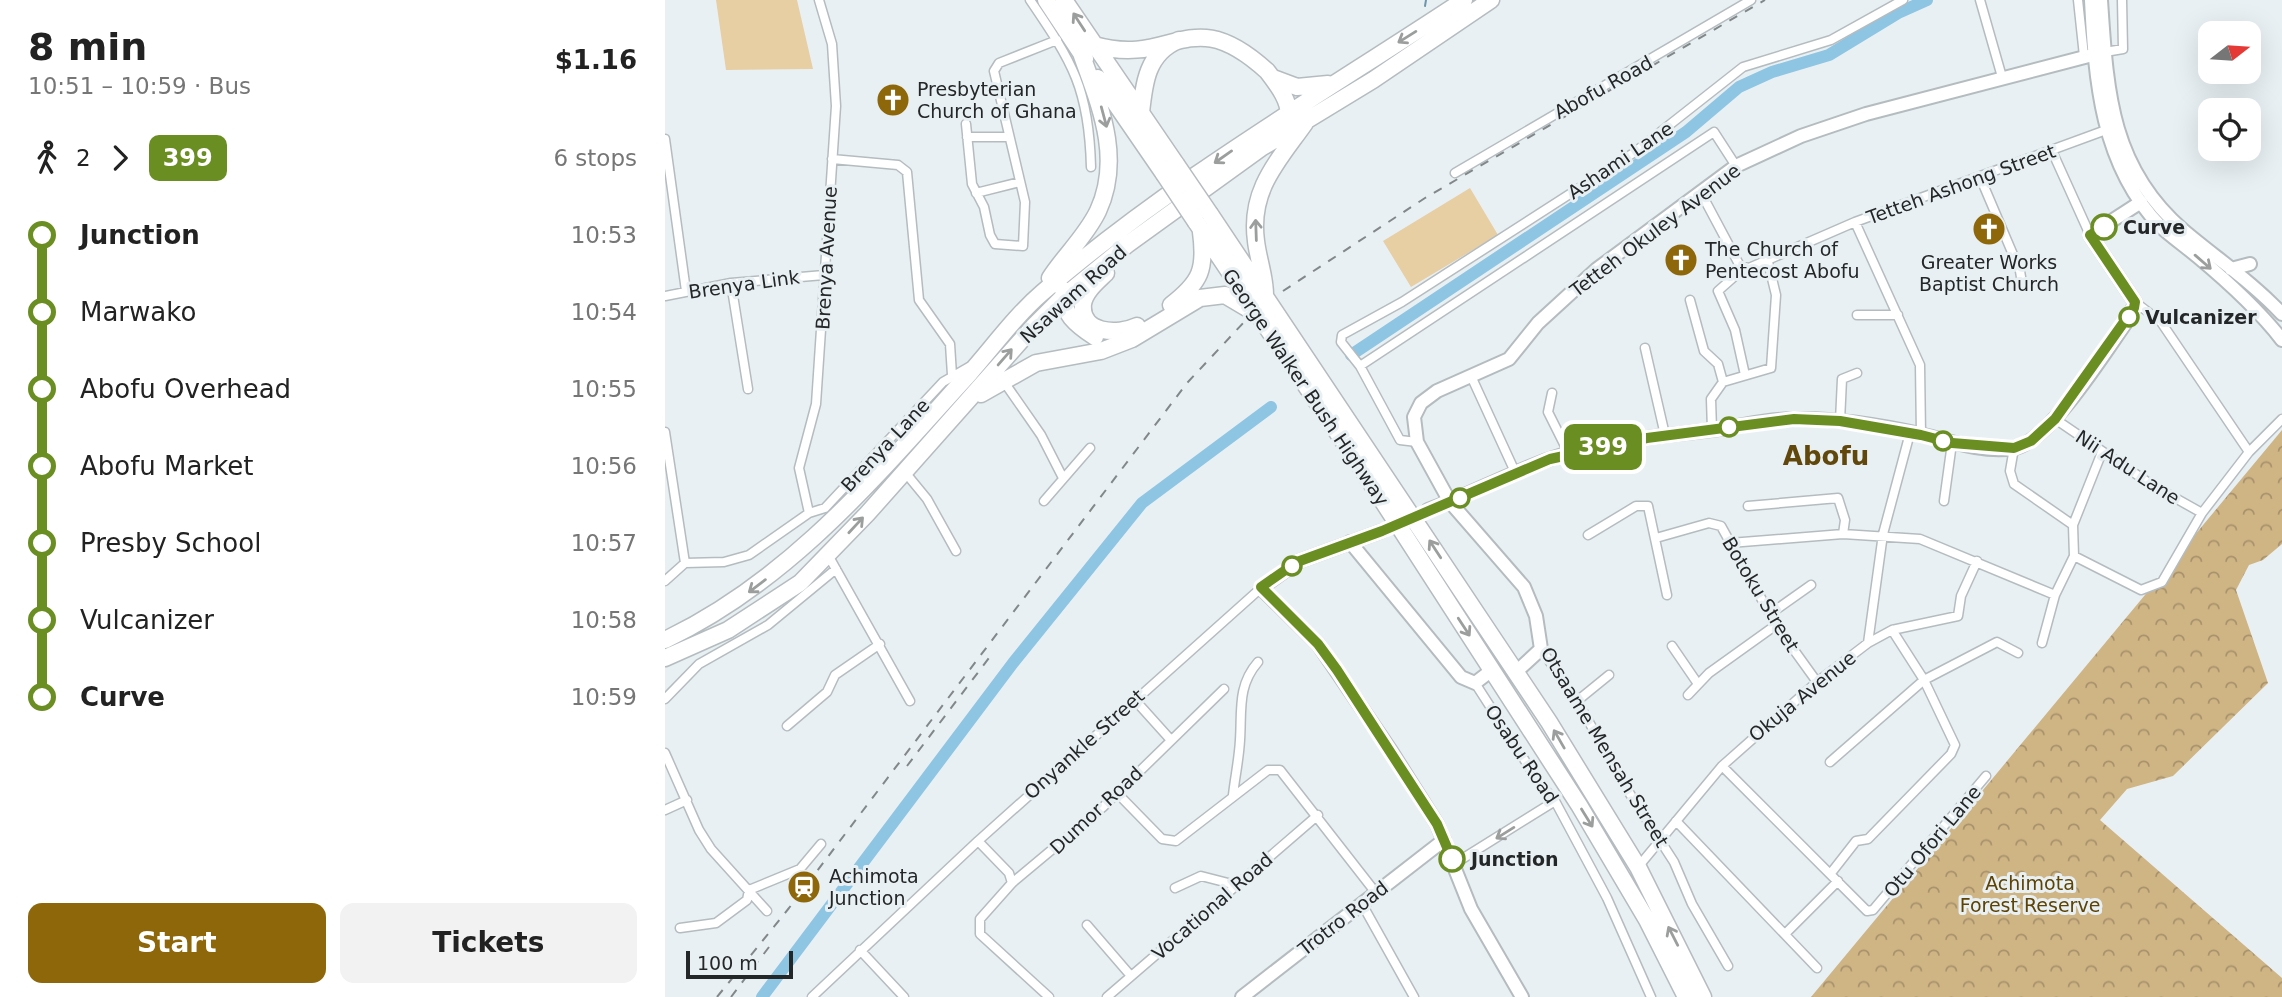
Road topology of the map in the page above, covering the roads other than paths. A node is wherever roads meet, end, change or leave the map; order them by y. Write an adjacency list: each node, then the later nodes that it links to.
1 (819, 0): 29 (street, Brenya Avenue)
2 (1030, 0): 14 (street)
3 (1046, 0): 15 (highway, George Walker Bush Highway)
4 (1065, 0): 15 (highway, George Walker Bush Highway, one-way to 4)
5 (1464, 0): 19 (highway, Nsawam Road, one-way to 19)
6 (1491, 0): 21 (highway, Nsawam Road)
7 (1751, 0): 33 (street, Abofu Road)
8 (1903, 0): 66 (street, Ashami Lane)
9 (2078, 0): 16 (street)
10 (2091, 0): 16 (street)
11 (2101, 0): 16 (street)
12 (2122, 0): 16 (street)
13 (1980, 1): 17 (street)
14 (1057, 40): 26 (street); 31 (street)
15 (1087, 49): 18 (highway); 20 (highway, George Walker Bush Highway); 32 (highway, George Walker Bush Highway); 52 (highway, one-way to 52)
16 (2094, 54): 17 (street, Tetteh Okuley Avenue); 24 (street); 47 (street)
17 (2003, 77): 30 (street, Tetteh Okuley Avenue)
18 (1273, 78): 19 (highway); 22 (highway)
19 (1331, 84): 22 (highway, Nsawam Road)
20 (1141, 113): 22 (highway); 32 (highway, George Walker Bush Highway)
21 (1309, 117): 22 (highway, Nsawam Road); 55 (highway, one-way to 21)
22 (1284, 121): 41 (highway, Nsawam Road, one-way to 41); 43 (highway, Nsawam Road)
23 (965, 124): 25 (street)
24 (2105, 130): 28 (street, Tetteh Ashong Street); 38 (street)
25 (967, 137): 26 (street); 37 (street)
26 (1008, 137): 35 (street)
27 (665, 139): 51 (street)
28 (2052, 151): 34 (street, Tetteh Ashong Street); 42 (street)
29 (832, 159): 48 (street, Brenya Avenue); 68 (street)
30 (1736, 166): 36 (street, Tetteh Okuley Avenue); 66 (street)
31 (1091, 167)
32 (1170, 169): 39 (highway, George Walker Bush Highway, bridge)
33 (1455, 173)
34 (1980, 177): 40 (street, Tetteh Ashong Street); 49 (street)
35 (1020, 182): 37 (street); 37 (street)
36 (1700, 191): 46 (street); 69 (street, Tetteh Okuley Avenue)
37 (976, 193)
38 (2141, 202): 42 (street); 62 (street, one-way to 62)
39 (1202, 222): 43 (highway); 55 (highway, George Walker Bush Highway); 59 (highway, George Walker Bush Highway)
40 (1855, 222): 44 (street, Tetteh Ashong Street); 61 (street)
41 (1123, 226): 52 (highway, Nsawam Road); 54 (highway)
42 (2090, 235): 57 (street)
43 (1129, 244): 54 (highway, Nsawam Road)
44 (1768, 262): 46 (street, Tetteh Ashong Street); 70 (street)
45 (2250, 264): 47 (street)
46 (1745, 268): 70 (street)
47 (2231, 269): 58 (street)
48 (824, 275): 50 (street, Brenya Link); 98 (street, Brenya Avenue)
49 (2022, 283)
50 (731, 284): 51 (street, Brenya Link); 73 (street)
51 (686, 291): 53 (street, Brenya Link)
52 (1042, 292): 65 (highway, Nsawam Road)
53 (665, 296)
54 (1062, 298): 63 (highway); 75 (highway, Nsawam Road, one-way to 54)
55 (1265, 298): 133 (highway, George Walker Bush Highway, one-way to 55)
56 (1690, 300): 72 (street)
57 (2135, 302): 76 (street); 88 (street)
58 (2282, 313)
59 (1257, 314): 63 (highway); 132 (highway, George Walker Bush Highway, one-way to 132)
60 (1857, 315): 61 (street)
61 (1898, 315): 81 (street)
62 (2282, 340)
63 (1121, 344): 71 (highway)
64 (1645, 348): 82 (street)
65 (981, 361): 68 (street); 107 (highway, Nsawam Road)
66 (1360, 366): 83 (street)
67 (1857, 373): 78 (street)
68 (952, 375): 98 (street, Brenya Lane)
69 (1471, 376): 83 (street, Tetteh Okuley Avenue); 91 (street)
70 (1745, 376): 72 (street)
71 (1002, 379): 75 (highway); 92 (street)
72 (1723, 382): 79 (street)
73 (748, 389)
74 (1552, 393): 89 (street)
75 (960, 408): 90 (highway, Nsawam Road)
76 (2055, 419): 86 (street); 87 (street, Nii Adu Lane)
77 (2282, 419): 88 (street)
78 (1840, 421): 79 (street); 81 (street)
79 (1712, 430): 82 (street)
80 (665, 432): 113 (street)
81 (1916, 434): 84 (street); 103 (street)
82 (1665, 435): 89 (street)
83 (1417, 442): 95 (street)
84 (1952, 443): 86 (street); 94 (street)
85 (1090, 448): 92 (street)
86 (2014, 448): 100 (street)
87 (2102, 452): 99 (street, Nii Adu Lane); 100 (street)
88 (2249, 452): 99 (street)
89 (1569, 454): 91 (street)
90 (904, 471): 109 (street); 112 (highway, Nsawam Road, one-way to 90)
91 (1516, 474): 95 (street)
92 (1063, 478): 93 (street)
93 (1044, 501)
94 (1944, 501)
95 (1450, 502): 97 (street); 128 (street, Otsaame Mensah Street)
96 (1748, 506): 102 (street)
97 (1428, 510)
98 (809, 513): 113 (street, Brenya Lane)
99 (2202, 513): 110 (street)
100 (2073, 525): 110 (street)
101 (1382, 531): 106 (street, Onyankle Street)
102 (1843, 534): 103 (street); 108 (street)
103 (1883, 534): 111 (street); 123 (street)
104 (1588, 535): 105 (street)
105 (1656, 538): 108 (street, Botoku Street); 117 (street)
106 (1350, 542): 116 (street, Onyankle Street); 137 (street, Osabu Road)
107 (810, 543): 122 (highway, Nsawam Road, one-way to 122); 127 (highway)
108 (1730, 543): 119 (street, Botoku Street)
109 (956, 551)
110 (2074, 556): 118 (street)
111 (1977, 561): 118 (street); 121 (street, Okuja Avenue)
112 (832, 562): 125 (street); 127 (highway, Nsawam Road); 141 (street)
113 (685, 563): 114 (street)
114 (665, 581)
115 (1811, 585): 119 (street)
116 (1261, 587): 142 (street, Onyankle Street); 158 (street)
117 (1667, 595)
118 (2055, 595): 124 (street)
119 (1770, 614): 120 (street, Botoku Street)
120 (1776, 625): 136 (street, Botoku Street); 138 (street)
121 (1892, 630): 123 (street, Okuja Avenue); 135 (street)
122 (665, 640)
123 (1868, 643): 136 (street, Okuja Avenue)
124 (2042, 643)
125 (880, 644): 143 (street); 145 (street)
126 (1672, 646): 138 (street)
127 (684, 649): 130 (highway, Nsawam Road)
128 (1541, 649): 133 (street); 144 (street, Otsaame Mensah Street)
129 (2018, 653): 135 (street)
130 (665, 658)
131 (1258, 662): 152 (street)
132 (1492, 670): 137 (street); 188 (highway, George Walker Bush Highway, one-way to 188)
133 (1515, 673): 163 (highway, George Walker Bush Highway, one-way to 133)
134 (1609, 675): 144 (street)
135 (1924, 680): 148 (street); 164 (street)
136 (1817, 682): 149 (street, Okuja Avenue)
137 (1475, 683): 154 (street, Osabu Road)
138 (1698, 684): 140 (street)
139 (1224, 689): 146 (street, Dumor Road)
140 (1688, 695)
141 (665, 699)
142 (1134, 699): 146 (street); 160 (street, Onyankle Street)
143 (910, 701)
144 (1577, 701): 159 (street, Otsaame Mensah Street)
145 (787, 726)
146 (1170, 739): 151 (street, Dumor Road)
147 (665, 753): 153 (street)
148 (1830, 762)
149 (1722, 766): 157 (street, Okuja Avenue); 164 (street)
150 (1986, 776): 165 (street, Otu Ofori Lane)
151 (1117, 793): 152 (street); 166 (street, Dumor Road)
152 (1233, 795): 156 (street)
153 (687, 800): 155 (street); 169 (street)
154 (1555, 801): 162 (street, one-way to 162); 187 (street, Osabu Road)
155 (665, 810)
156 (1318, 815): 167 (street, Vocational Road); 170 (street)
157 (1676, 821): 159 (street, Okuja Avenue); 175 (street)
158 (1444, 840): 162 (street); 170 (street, Trotro Road)
159 (1660, 840): 163 (street, Okuja Avenue); 177 (street, Otsaame Mensah Street)
160 (978, 841): 166 (street); 176 (street, Onyankle Street)
161 (821, 844): 169 (street)
162 (1454, 864): 186 (street)
163 (1638, 867): 189 (highway, George Walker Bush Highway, one-way to 163)
164 (1831, 873): 165 (street)
165 (1838, 881): 175 (street)
166 (1012, 883): 182 (street, Dumor Road)
167 (1236, 884): 168 (street); 179 (street, Vocational Road)
168 (1175, 888)
169 (749, 890): 172 (street); 174 (street)
170 (1376, 893): 171 (street, Trotro Road)
171 (1362, 904): 184 (street, Trotro Road); 185 (street)
172 (767, 911)
173 (1087, 925): 179 (street)
174 (680, 928)
175 (1786, 933): 178 (street)
176 (860, 950): 180 (street, Onyankle Street); 181 (street)
177 (1728, 966)
178 (1817, 968)
179 (1131, 976): 183 (street, Vocational Road)
180 (812, 997)
181 (904, 997)
182 (1049, 997)
183 (1107, 997)
184 (1241, 997)
185 (1414, 997)
186 (1523, 997)
187 (1651, 997)
188 (1686, 997)
189 (1703, 997)

